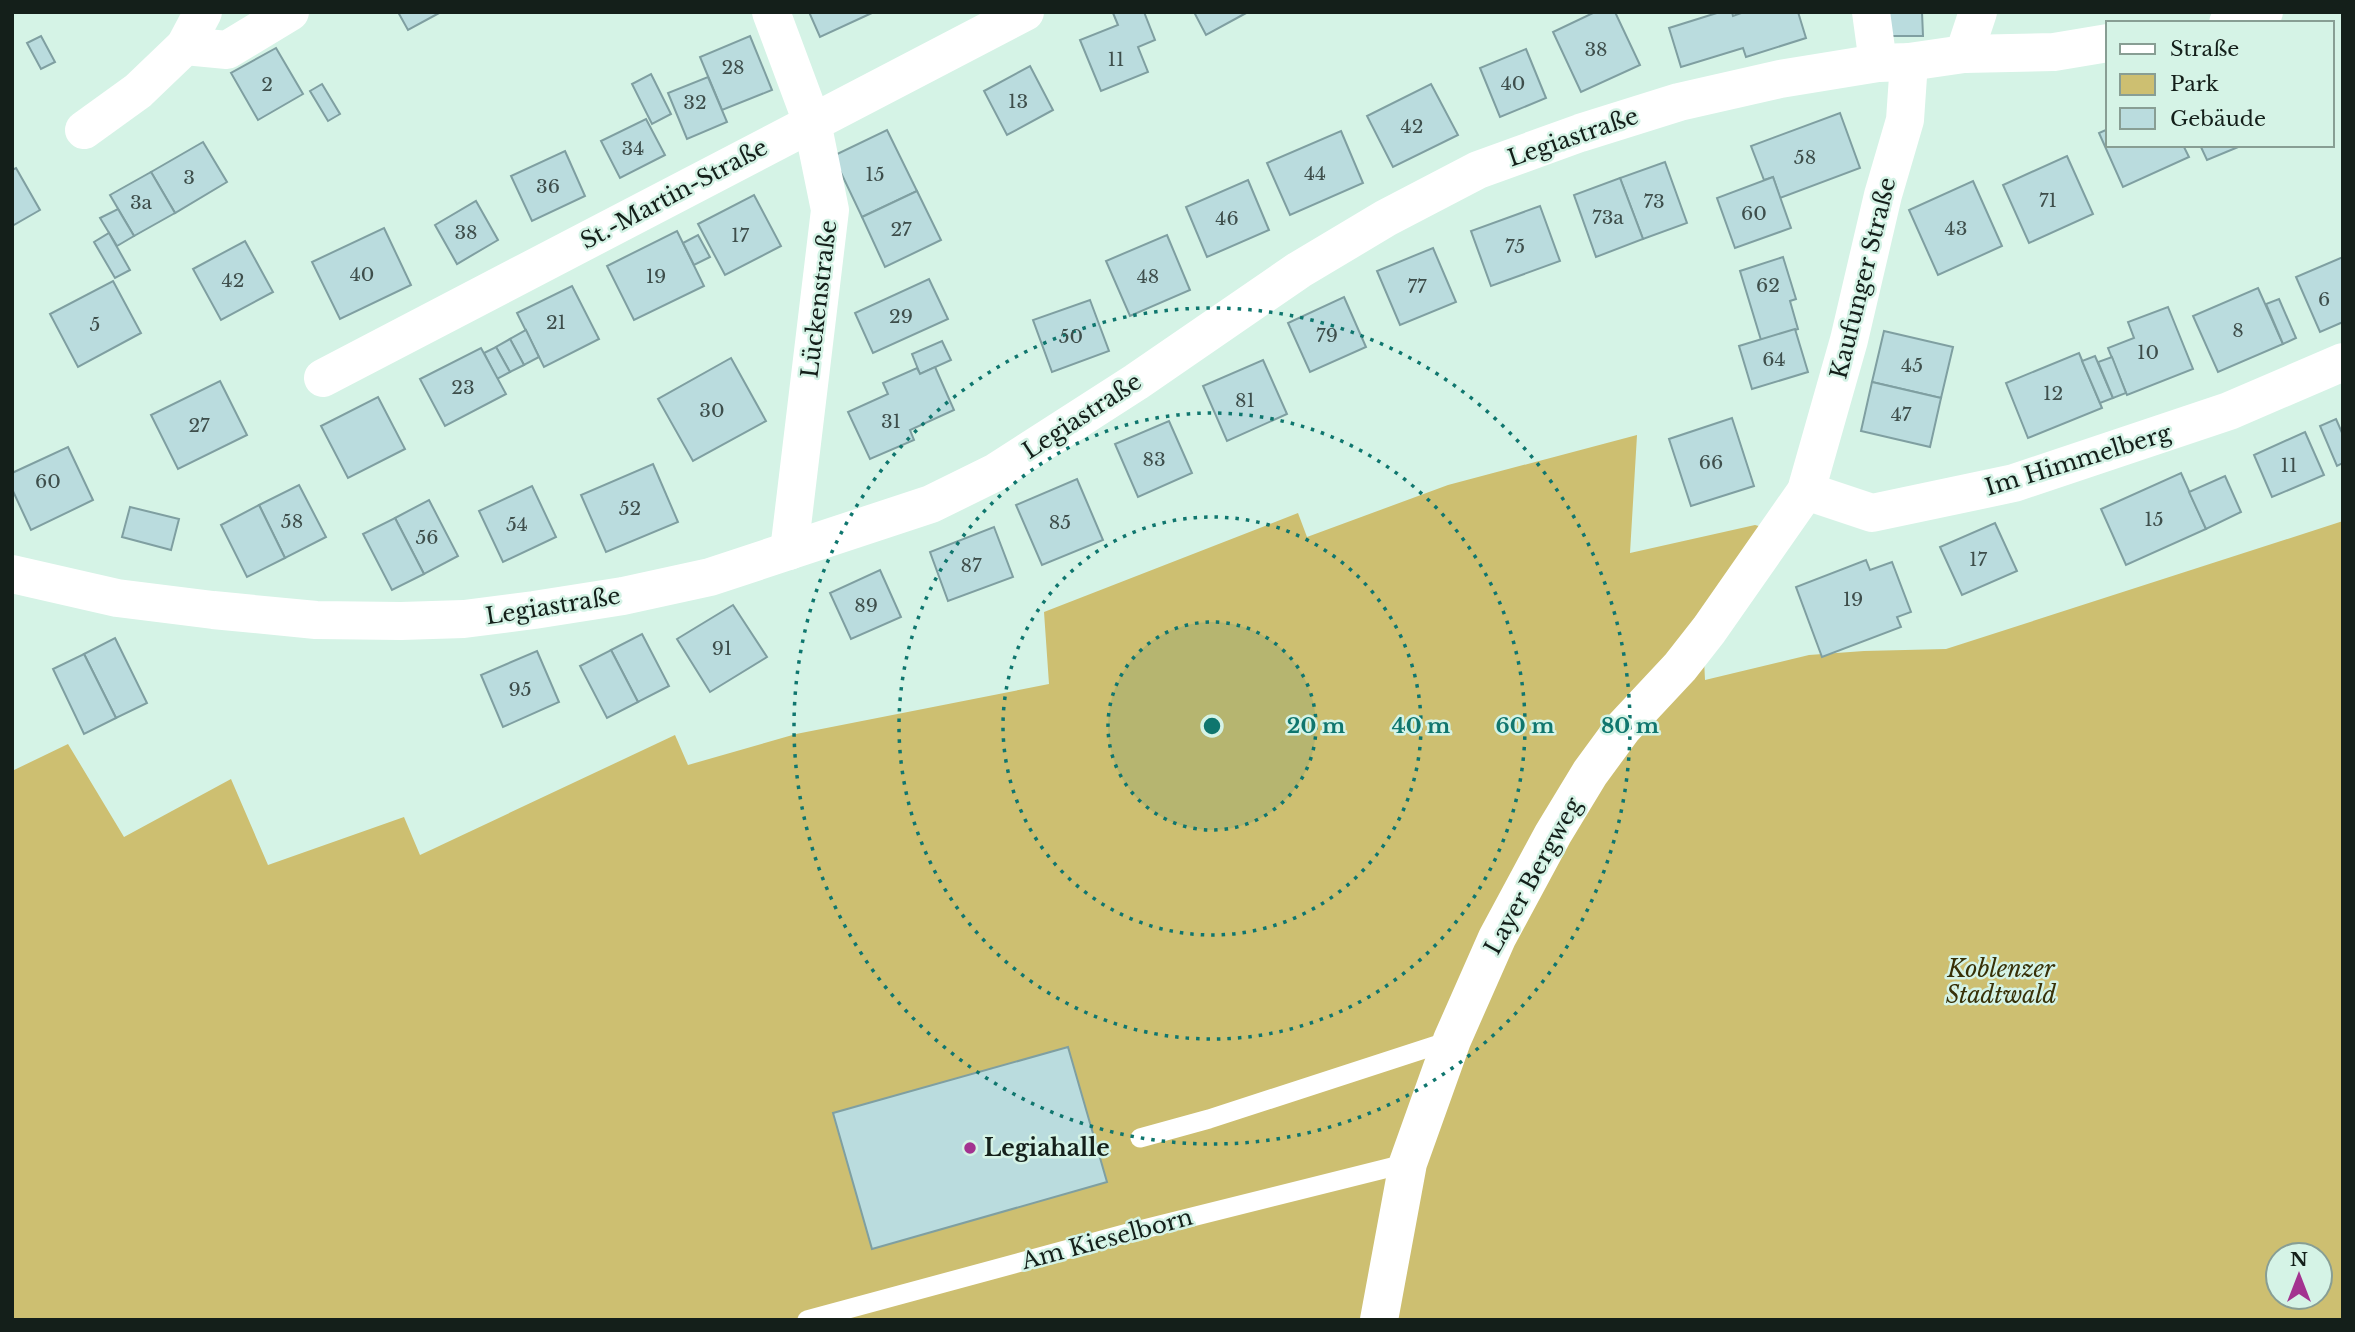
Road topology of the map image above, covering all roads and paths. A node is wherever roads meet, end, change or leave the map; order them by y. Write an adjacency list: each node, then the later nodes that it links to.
1 (203, 12): 10 (street)
2 (290, 12): 10 (street)
3 (771, 12): 13 (street, Lückenstraße)
4 (1025, 12): 13 (street, St.-Martin-Straße)
5 (1871, 12): 12 (street, Kaufunger Straße)
6 (1978, 12): 11 (street)
7 (2264, 12): 8 (street)
8 (2235, 21)
9 (2106, 43): 11 (street, Legiastraße)
10 (185, 46): 14 (street)
11 (1965, 54): 12 (street, Legiastraße)
12 (1894, 63): 17 (street, Kaufunger Straße); 18 (street, Legiastraße)
13 (812, 121): 16 (street, St.-Martin-Straße); 18 (street, Lückenstraße)
14 (84, 130)
15 (2343, 362): 17 (street, Im Himmelberg)
16 (323, 378)
17 (1807, 491): 20 (street, Layer Bergweg)
18 (789, 551): 19 (street, Legiastraße)
19 (12, 573)
20 (1452, 1040): 21 (lane); 22 (street, Layer Bergweg)
21 (1140, 1138)
22 (1408, 1163): 23 (lane, Am Kieselborn); 24 (street, Layer Bergweg)
23 (807, 1320)
24 (1379, 1320)

